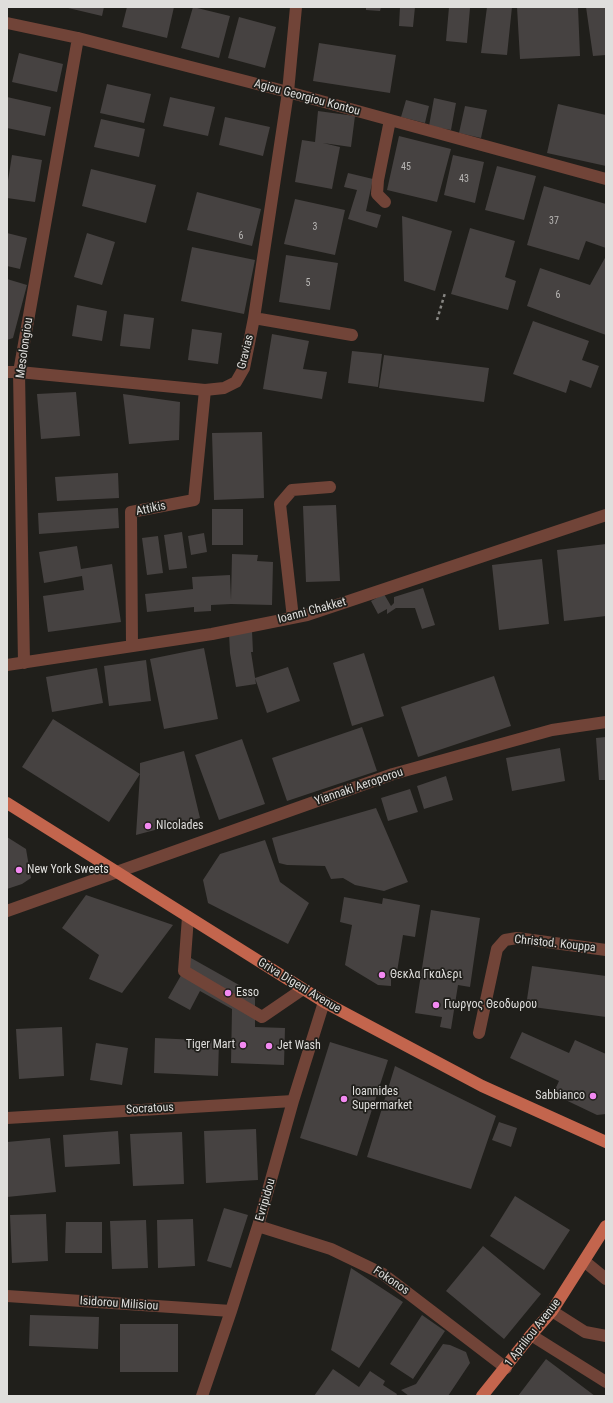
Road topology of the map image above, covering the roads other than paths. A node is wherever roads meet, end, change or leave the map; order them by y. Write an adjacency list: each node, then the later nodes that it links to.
1 (296, 7): 4 (street, Gravias)
2 (7, 23): 3 (street, Agiou Georgiou Kontou)
3 (78, 38): 4 (street, Agiou Georgiou Kontou); 10 (street, Mesolongiou)
4 (288, 92): 5 (street, Agiou Georgiou Kontou); 8 (street, Gravias)
5 (390, 120): 6 (street, Agiou Georgiou Kontou); 7 (street)
6 (606, 179)
7 (385, 202)
8 (254, 318): 9 (street); 11 (street, Gravias)
9 (352, 335)
10 (13, 372): 11 (street, Gravias); 16 (street, Mesolongiou)
11 (205, 390): 15 (street, Attikis)
12 (330, 487): 14 (street)
13 (606, 515): 14 (street, Ioanni Chakket)
14 (293, 618): 15 (street, Ioanni Chakket)
15 (132, 646): 16 (street, Ioanni Chakket)
16 (24, 663): 17 (street, Ioanni Chakket)
17 (7, 665)
18 (606, 722): 20 (street, Yiannaki Aeroporou)
19 (7, 803): 20 (main road, Griva Digeni Avenue)
20 (118, 872): 21 (street, Yiannaki Aeroporou); 22 (main road, Griva Digeni Avenue)
21 (7, 911)
22 (188, 917): 24 (street); 25 (main road, Griva Digeni Avenue)
23 (606, 950): 26 (street, Christod. Kouppa)
24 (300, 991)
25 (324, 1002): 27 (street, Evripidou); 29 (main road, Griva Digeni Avenue)
26 (479, 1033)
27 (293, 1101): 28 (street, Socratous); 30 (street, Evripidou)
28 (7, 1118)
29 (606, 1142)
30 (258, 1226): 35 (street, Evripidou); 39 (street, Fokonos)
31 (606, 1226): 32 (main road, 1 Apriliou Avenue)
32 (584, 1261): 33 (street); 36 (main road, 1 Apriliou Avenue)
33 (606, 1279)
34 (7, 1296): 35 (street, Isidorou Milisiou)
35 (231, 1311): 41 (street, Evripidou)
36 (552, 1311): 37 (main road, 1 Apriliou Avenue); 38 (street)
37 (531, 1335): 39 (main road, 1 Apriliou Avenue); 40 (street)
38 (606, 1336)
39 (506, 1368): 42 (main road, 1 Apriliou Avenue)
40 (606, 1382)
41 (202, 1396)
42 (482, 1396)

